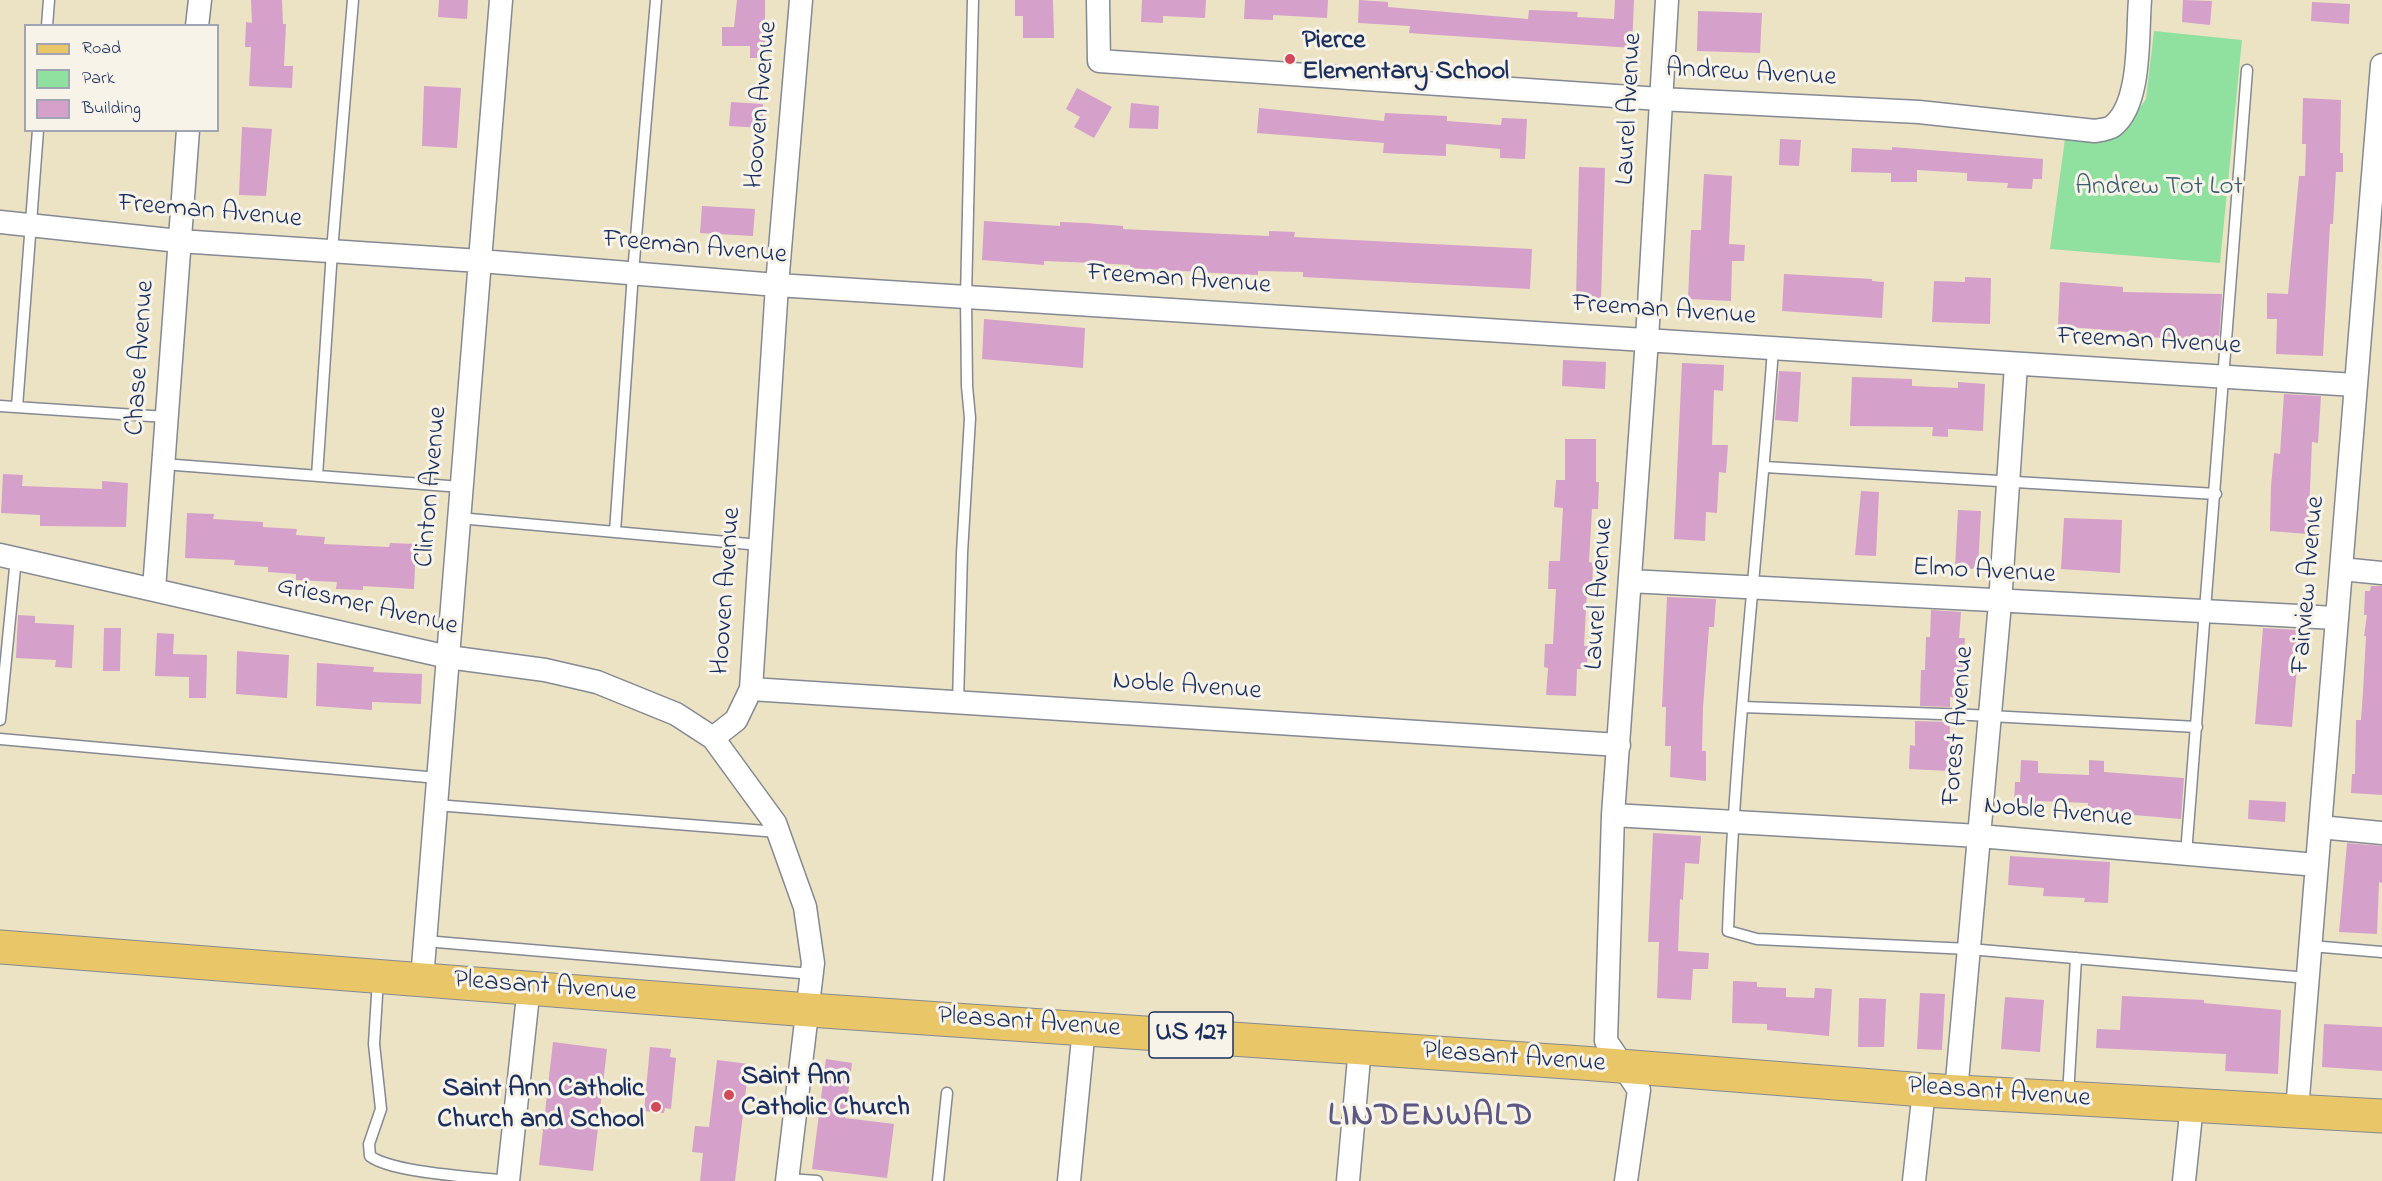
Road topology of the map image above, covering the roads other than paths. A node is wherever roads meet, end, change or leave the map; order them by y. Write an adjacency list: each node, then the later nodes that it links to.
1 (49, 0): 11 (lane)
2 (200, 0): 12 (street)
3 (353, 0): 22 (lane)
4 (501, 0): 23 (street, Clinton Avenue)
5 (656, 0): 24 (lane)
6 (801, 0): 25 (street, Hooven Avenue)
7 (973, 0): 26 (lane)
8 (1098, 0): 16 (street, Andrew Avenue)
9 (1667, 0): 16 (street, Laurel Avenue)
10 (2140, 0): 16 (street, Andrew Avenue)
11 (47, 24)
12 (198, 24)
13 (2382, 65): 15 (street, Fairview Avenue)
14 (2247, 70): 31 (lane)
15 (2382, 70): 27 (street, Fairview Avenue)
16 (1660, 99): 28 (street, Laurel Avenue)
17 (38, 132): 20 (lane)
18 (188, 132): 21 (street, Chase Avenue)
19 (0, 222): 20 (street, Freeman Avenue)
20 (30, 225): 21 (street, Freeman Avenue); 34 (lane)
21 (179, 241): 22 (street, Freeman Avenue); 35 (street, Chase Avenue)
22 (332, 251): 23 (street, Freeman Avenue); 38 (lane)
23 (480, 261): 24 (street, Freeman Avenue); 40 (street, Clinton Avenue)
24 (633, 273): 25 (street, Freeman Avenue); 43 (lane)
25 (777, 285): 26 (street, Freeman Avenue); 44 (street, Hooven Avenue)
26 (966, 297): 28 (street, Freeman Avenue); 56 (lane)
27 (2371, 324): 32 (street, Fairview Avenue)
28 (1647, 339): 29 (street, Freeman Avenue); 48 (street, Laurel Avenue)
29 (1773, 348): 30 (street, Freeman Avenue); 37 (lane)
30 (2016, 365): 31 (street, Freeman Avenue); 39 (street, Forest Avenue)
31 (2225, 376): 32 (street, Freeman Avenue); 41 (lane)
32 (2355, 385): 46 (street, Fairview Avenue)
33 (0, 406): 34 (lane)
34 (17, 407): 35 (lane)
35 (166, 417): 36 (street, Chase Avenue)
36 (163, 464): 38 (lane); 50 (street, Chase Avenue)
37 (1765, 467): 39 (lane); 49 (lane)
38 (317, 476): 40 (lane)
39 (2008, 481): 41 (lane); 51 (street, Forest Avenue)
40 (461, 487): 42 (street, Clinton Avenue)
41 (2216, 494): 52 (lane)
42 (459, 518): 43 (lane); 54 (street, Clinton Avenue)
43 (615, 532): 44 (lane)
44 (760, 545): 55 (street, Hooven Avenue)
45 (8, 556): 50 (street, Griesmer Avenue); 59 (lane)
46 (2341, 569): 47 (street); 53 (street, Fairview Avenue)
47 (2382, 573)
48 (1630, 581): 49 (street, Elmo Avenue); 63 (street, Laurel Avenue)
49 (1752, 588): 51 (street, Elmo Avenue); 57 (lane)
50 (154, 589): 54 (street, Griesmer Avenue)
51 (2000, 603): 52 (street, Elmo Avenue); 58 (street, Forest Avenue)
52 (2207, 611): 53 (street, Elmo Avenue); 60 (lane)
53 (2336, 618): 68 (street, Fairview Avenue)
54 (448, 657): 61 (street, Griesmer Avenue); 64 (street, Clinton Avenue)
55 (751, 689): 56 (street, Noble Avenue); 61 (street, Hooven Avenue)
56 (958, 702): 63 (street, Noble Avenue)
57 (1742, 707): 58 (lane); 67 (lane)
58 (1990, 716): 60 (lane); 71 (street, Forest Avenue)
59 (0, 720)
60 (2197, 727): 72 (lane)
61 (713, 738): 69 (street)
62 (0, 739): 64 (lane)
63 (1619, 745): 66 (street, Laurel Avenue)
64 (438, 778): 65 (street, Clinton Avenue)
65 (436, 805): 69 (lane); 74 (street, Clinton Avenue)
66 (1613, 815): 67 (street, Noble Avenue); 88 (street, Laurel Avenue)
67 (1732, 822): 71 (street, Noble Avenue); 77 (lane)
68 (2320, 827): 70 (street); 73 (street, Fairview Avenue)
69 (779, 832): 80 (street)
70 (2382, 833)
71 (1979, 836): 72 (street, Noble Avenue); 77 (street, Forest Avenue)
72 (2187, 854): 73 (street, Noble Avenue)
73 (2317, 865): 75 (street, Fairview Avenue)
74 (425, 941): 80 (lane); 83 (street, Clinton Avenue)
75 (2311, 946): 78 (lane); 82 (street, Fairview Avenue)
76 (0, 947): 81 (main road, Pleasant Avenue / US 127)
77 (1969, 949): 79 (lane); 89 (street, Forest Avenue)
78 (2382, 952)
79 (2076, 958): 82 (lane); 91 (lane)
80 (812, 974): 85 (street)
81 (378, 975): 83 (main road, Pleasant Avenue / US 127); 96 (lane)
82 (2308, 978): 93 (street, Fairview Avenue)
83 (422, 979): 84 (main road, Pleasant Avenue / US 127)
84 (529, 986): 85 (main road, Pleasant Avenue / US 127); 96 (street)
85 (809, 1010): 86 (main road, Pleasant Avenue / US 127); 95 (street)
86 (1084, 1028): 87 (main road, Pleasant Avenue / US 127); 99 (street)
87 (1360, 1047): 88 (main road, Pleasant Avenue / US 127); 100 (street)
88 (1624, 1068): 89 (main road, Pleasant Avenue / US 127); 101 (street, Laurel Avenue)
89 (1940, 1091): 91 (main road, Pleasant Avenue / US 127); 102 (street, Forest Avenue)
90 (947, 1093): 98 (lane)
91 (2068, 1099): 92 (main road, Pleasant Avenue / US 127)
92 (2192, 1105): 93 (main road, Pleasant Avenue / US 127); 103 (street)
93 (2297, 1110): 94 (main road, Pleasant Avenue / US 127)
94 (2382, 1116)
95 (788, 1180): 97 (lane)
96 (508, 1181)
97 (817, 1181)
98 (938, 1181)
99 (1069, 1181)
100 (1348, 1181)
101 (1626, 1181)
102 (1914, 1181)
103 (2184, 1181)

